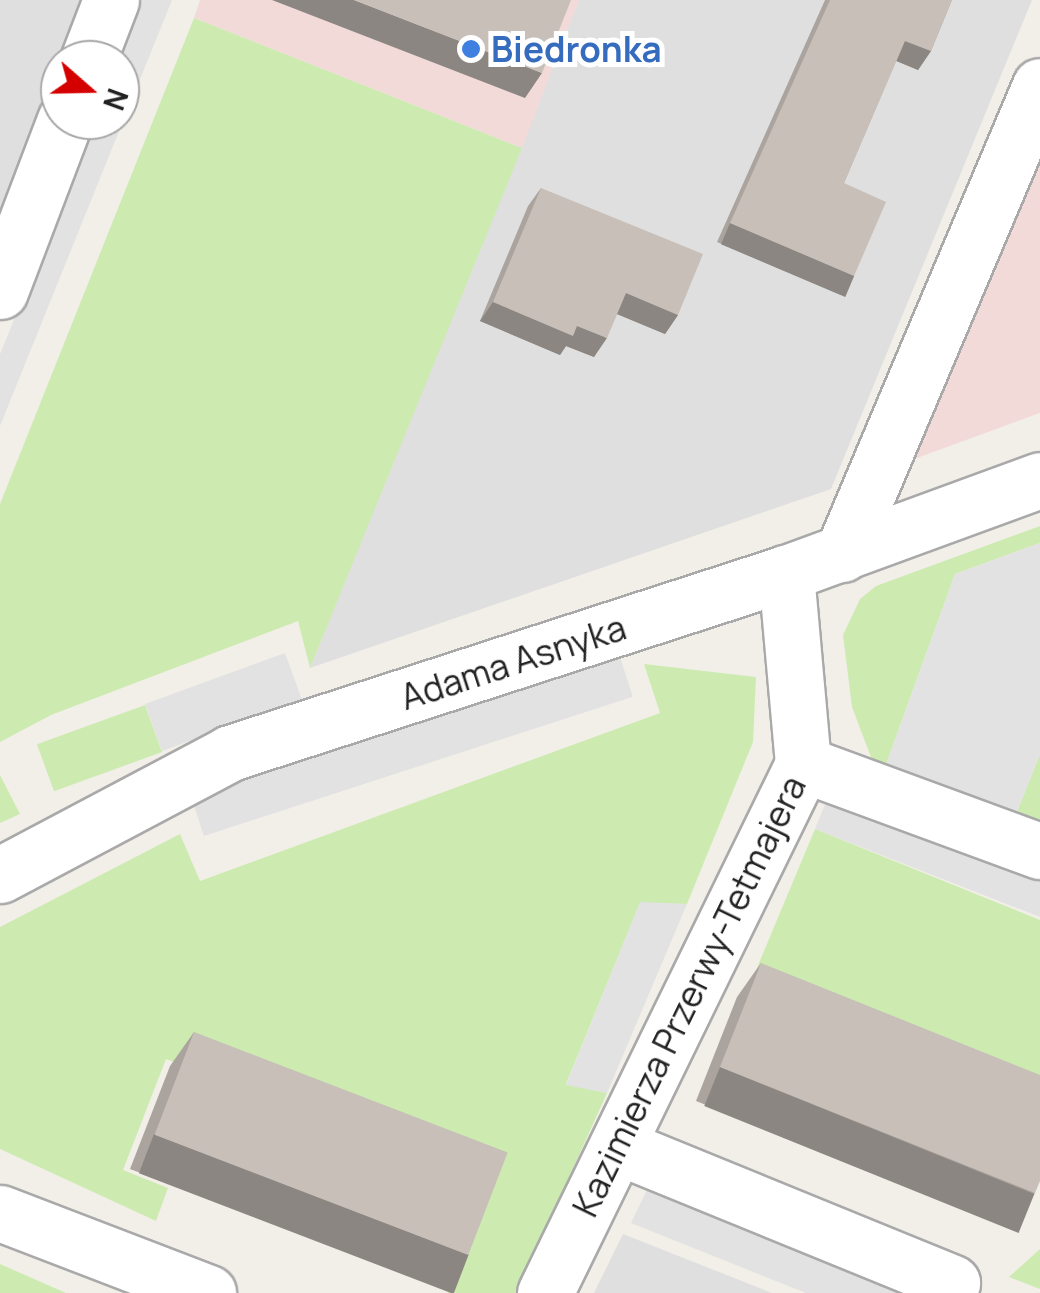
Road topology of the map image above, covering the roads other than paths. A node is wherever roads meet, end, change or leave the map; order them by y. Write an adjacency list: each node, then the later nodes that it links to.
1 (111, 0): 2 (street)
2 (96, 40)
3 (1040, 86): 7 (street)
4 (57, 140): 5 (street)
5 (0, 291)
6 (1040, 480): 7 (street, Adama Asnyka)
7 (842, 554): 8 (street, Adama Asnyka)
8 (786, 573): 9 (street, Kazimierza Przerwy-Tetmajera); 11 (street, Adama Asnyka)
9 (803, 764): 10 (street); 12 (street, Kazimierza Przerwy-Tetmajera)
10 (1040, 851)
11 (0, 875)
12 (617, 1146): 14 (street); 16 (street, Kazimierza Przerwy-Tetmajera)
13 (0, 1213): 15 (street)
14 (952, 1283)
15 (208, 1293)
16 (545, 1293)

